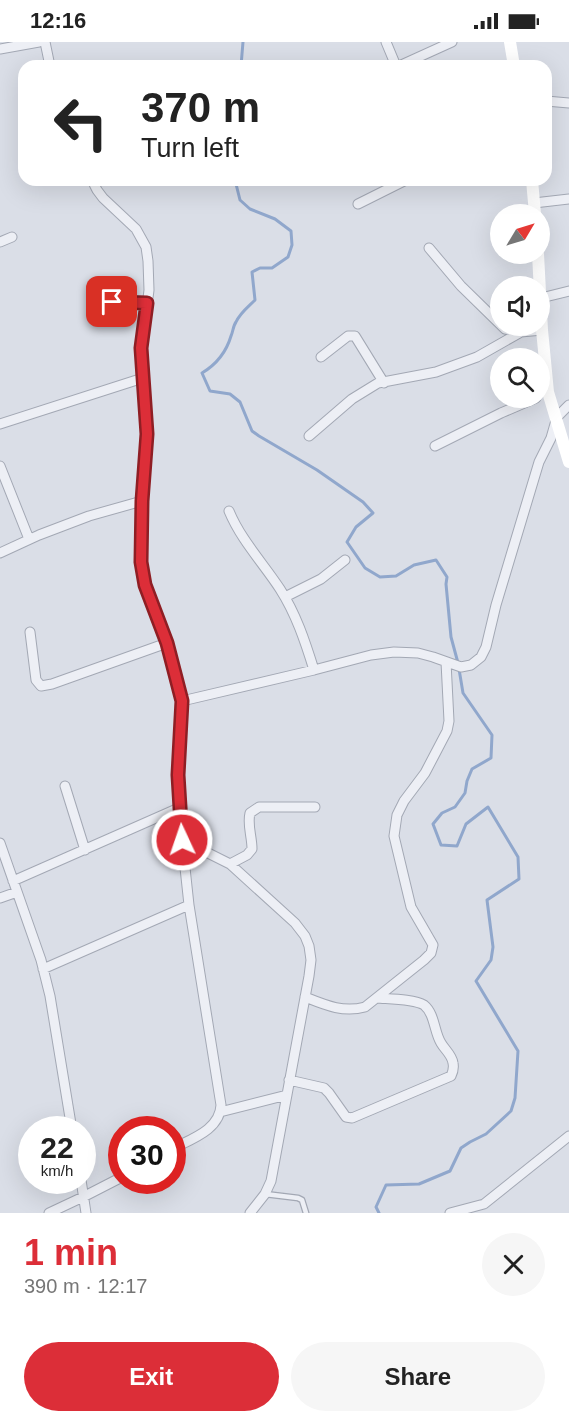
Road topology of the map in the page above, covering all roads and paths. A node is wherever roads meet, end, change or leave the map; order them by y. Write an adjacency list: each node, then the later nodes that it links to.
1 (39, 42): 6 (street)
2 (45, 42): 7 (street)
3 (386, 42): 8 (street)
4 (452, 42): 9 (street)
5 (510, 42): 10 (street)
6 (0, 49)
7 (49, 60)
8 (395, 60)
9 (412, 60)
10 (513, 60)
11 (552, 102): 12 (street)
12 (569, 103)
13 (96, 186): 26 (street)
14 (394, 186): 17 (street)
15 (533, 186): 18 (street)
16 (569, 199): 19 (street)
17 (358, 204)
18 (534, 204)
19 (550, 205)
20 (12, 237): 21 (street)
21 (0, 242)
22 (429, 248): 27 (street)
23 (569, 291): 24 (street)
24 (550, 296)
25 (95, 301): 26 (street)
26 (147, 303): 30 (street)
27 (490, 316)
28 (514, 336): 31 (street)
29 (321, 357): 31 (street)
30 (142, 378): 36 (street); 41 (street)
31 (384, 383): 37 (street)
32 (550, 405): 35 (street)
33 (569, 405): 35 (street)
34 (513, 408): 38 (street)
35 (557, 417): 39 (street); 49 (street)
36 (0, 424)
37 (309, 436)
38 (435, 446)
39 (569, 462)
40 (0, 466): 43 (street)
41 (142, 501): 43 (street); 48 (street)
42 (229, 511): 46 (street)
43 (29, 539): 44 (street)
44 (0, 553)
45 (345, 560): 46 (street)
46 (285, 597): 50 (street)
47 (30, 632): 48 (street)
48 (167, 643): 51 (street)
49 (446, 662): 50 (street); 65 (street)
50 (314, 670): 51 (street)
51 (182, 701): 53 (street)
52 (66, 786): 57 (street)
53 (181, 807): 55 (street); 57 (street)
54 (315, 807): 58 (street)
55 (182, 840): 58 (street); 62 (street)
56 (0, 843): 59 (street)
57 (85, 850): 59 (street)
58 (230, 864): 64 (street)
59 (13, 881): 60 (street)
60 (17, 892): 61 (street); 63 (street)
61 (0, 898)
62 (189, 905): 63 (street); 68 (street)
63 (43, 969): 69 (street)
64 (305, 997): 65 (street); 66 (street)
65 (378, 998): 66 (street)
66 (290, 1080): 67 (street)
67 (287, 1095): 68 (street); 74 (street)
68 (220, 1112): 71 (street)
69 (70, 1116)
70 (569, 1136): 80 (street)
71 (186, 1142)
72 (108, 1184): 75 (street)
73 (83, 1194): 75 (street)
74 (265, 1194): 78 (street); 79 (lane)
75 (83, 1197): 76 (street); 77 (street)
76 (49, 1213)
77 (86, 1213)
78 (250, 1213)
79 (306, 1213)
80 (450, 1213)

